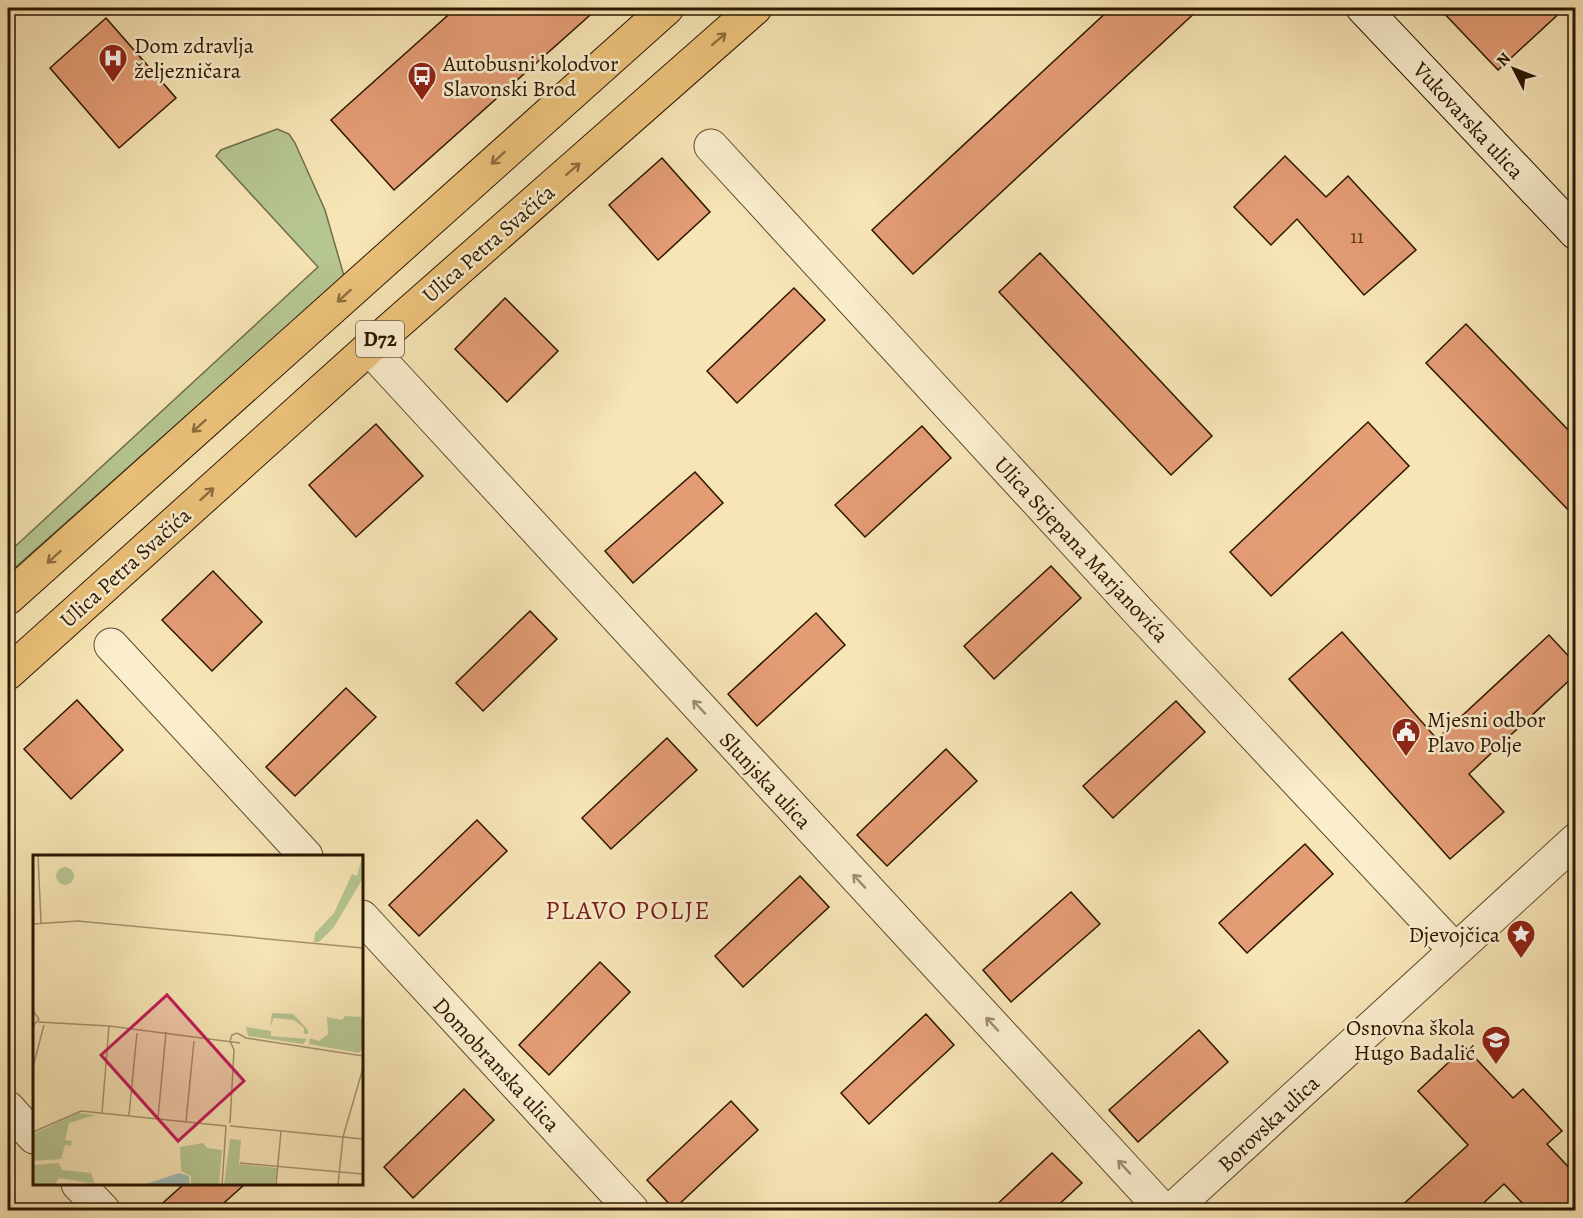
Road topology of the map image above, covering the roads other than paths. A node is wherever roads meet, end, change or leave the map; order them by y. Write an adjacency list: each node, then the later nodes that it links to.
1 (667, 8): 7 (main road, D72, one-way to 7)
2 (755, 8): 6 (main road, Ulica Petra Svačića / D72, one-way to 2)
3 (1363, 8): 5 (street, Vukovarska ulica)
4 (711, 146): 13 (street, Ulica Stjepana Marjanovića)
5 (1575, 233)
6 (369, 348): 9 (main road, Ulica Petra Svačića / D72, one-way to 6); 19 (street, Slunjska ulica, one-way to 6)
7 (8, 598)
8 (111, 645): 11 (street)
9 (8, 673)
10 (1575, 840): 13 (street, Borovska ulica)
11 (305, 855)
12 (363, 918): 18 (street, Domobranska ulica)
13 (1455, 950): 20 (street, Borovska ulica)
14 (8, 1108): 15 (street)
15 (33, 1136)
16 (79, 1185): 17 (street)
17 (103, 1210)
18 (632, 1210)
19 (1164, 1210)
20 (1172, 1210)

